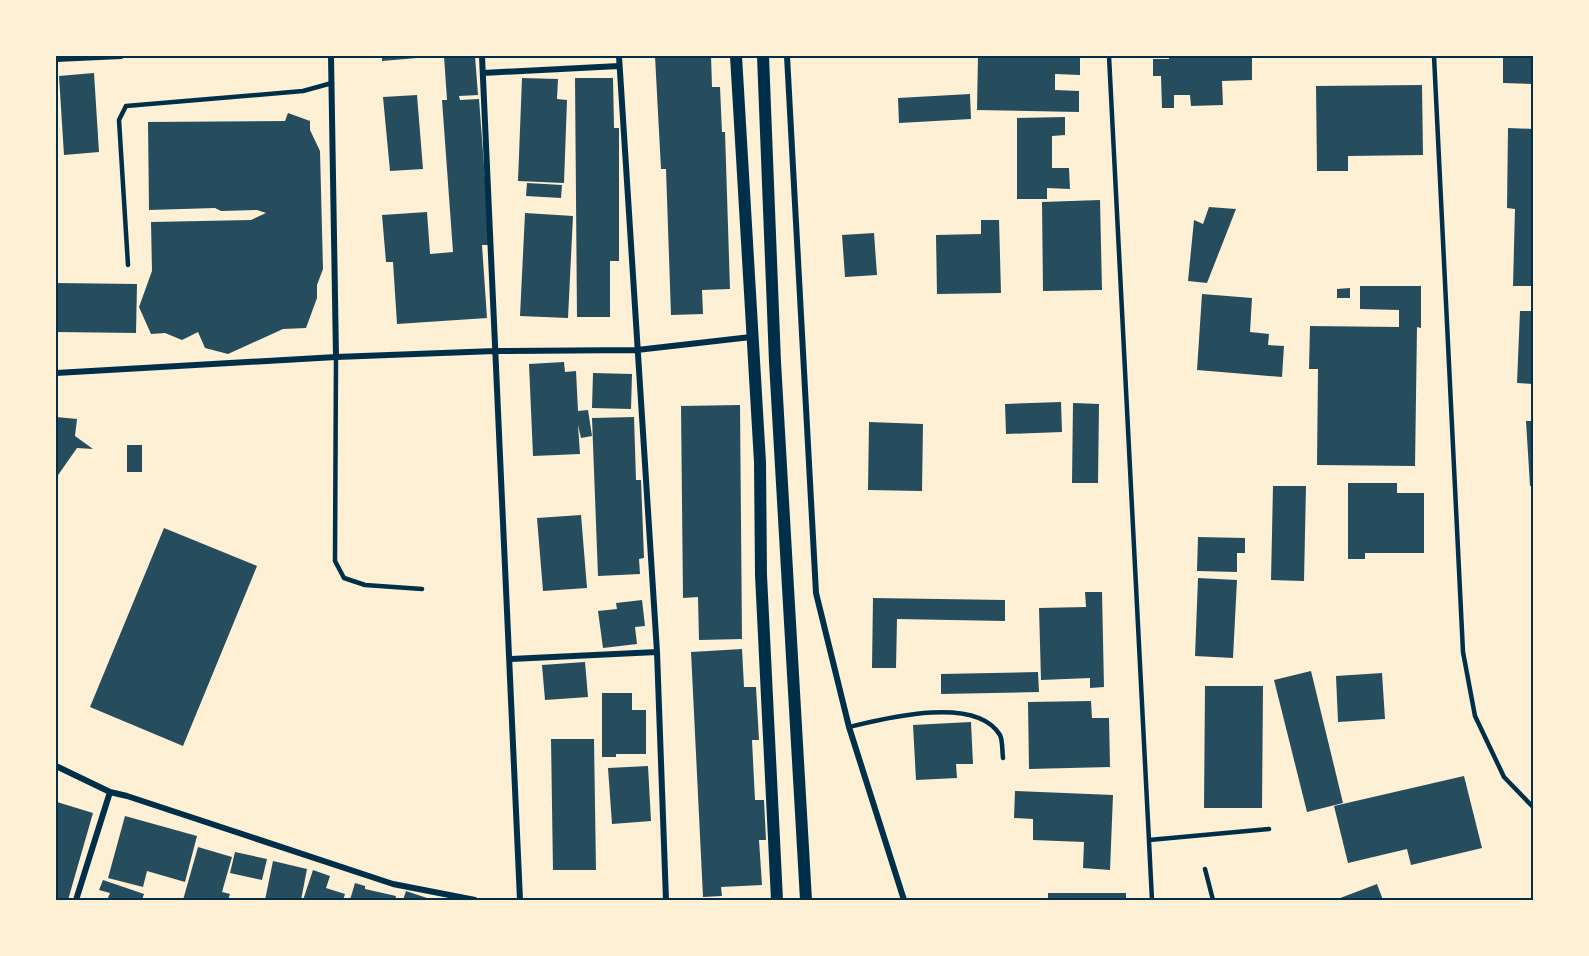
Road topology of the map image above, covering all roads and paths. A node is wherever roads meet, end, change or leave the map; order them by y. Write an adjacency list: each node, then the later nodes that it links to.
1 (121, 56): 10 (street)
2 (331, 56): 13 (street)
3 (482, 56): 12 (street)
4 (619, 56): 11 (street)
5 (736, 56): 15 (main road)
6 (763, 56): 36 (main road)
7 (787, 56): 23 (street)
8 (1109, 56): 29 (lane)
9 (1434, 56): 27 (lane)
10 (56, 59)
11 (619, 66): 12 (street); 16 (street)
12 (483, 73): 17 (street)
13 (332, 83): 14 (lane); 18 (street)
14 (128, 266)
15 (751, 337): 16 (street); 35 (main road)
16 (637, 350): 17 (street); 21 (street)
17 (495, 351): 18 (street); 22 (street)
18 (336, 357): 19 (street); 20 (lane)
19 (56, 373)
20 (422, 589)
21 (657, 652): 22 (street); 34 (street)
22 (511, 659): 33 (street)
23 (849, 727): 24 (lane); 37 (street)
24 (1003, 758)
25 (56, 766): 26 (street)
26 (110, 792): 31 (street); 32 (street)
27 (1533, 808)
28 (1269, 829): 29 (lane)
29 (1149, 840): 38 (lane)
30 (1205, 869): 39 (lane)
31 (76, 900)
32 (475, 900)
33 (520, 900)
34 (666, 900)
35 (777, 900)
36 (806, 900)
37 (904, 900)
38 (1152, 900)
39 (1213, 900)

